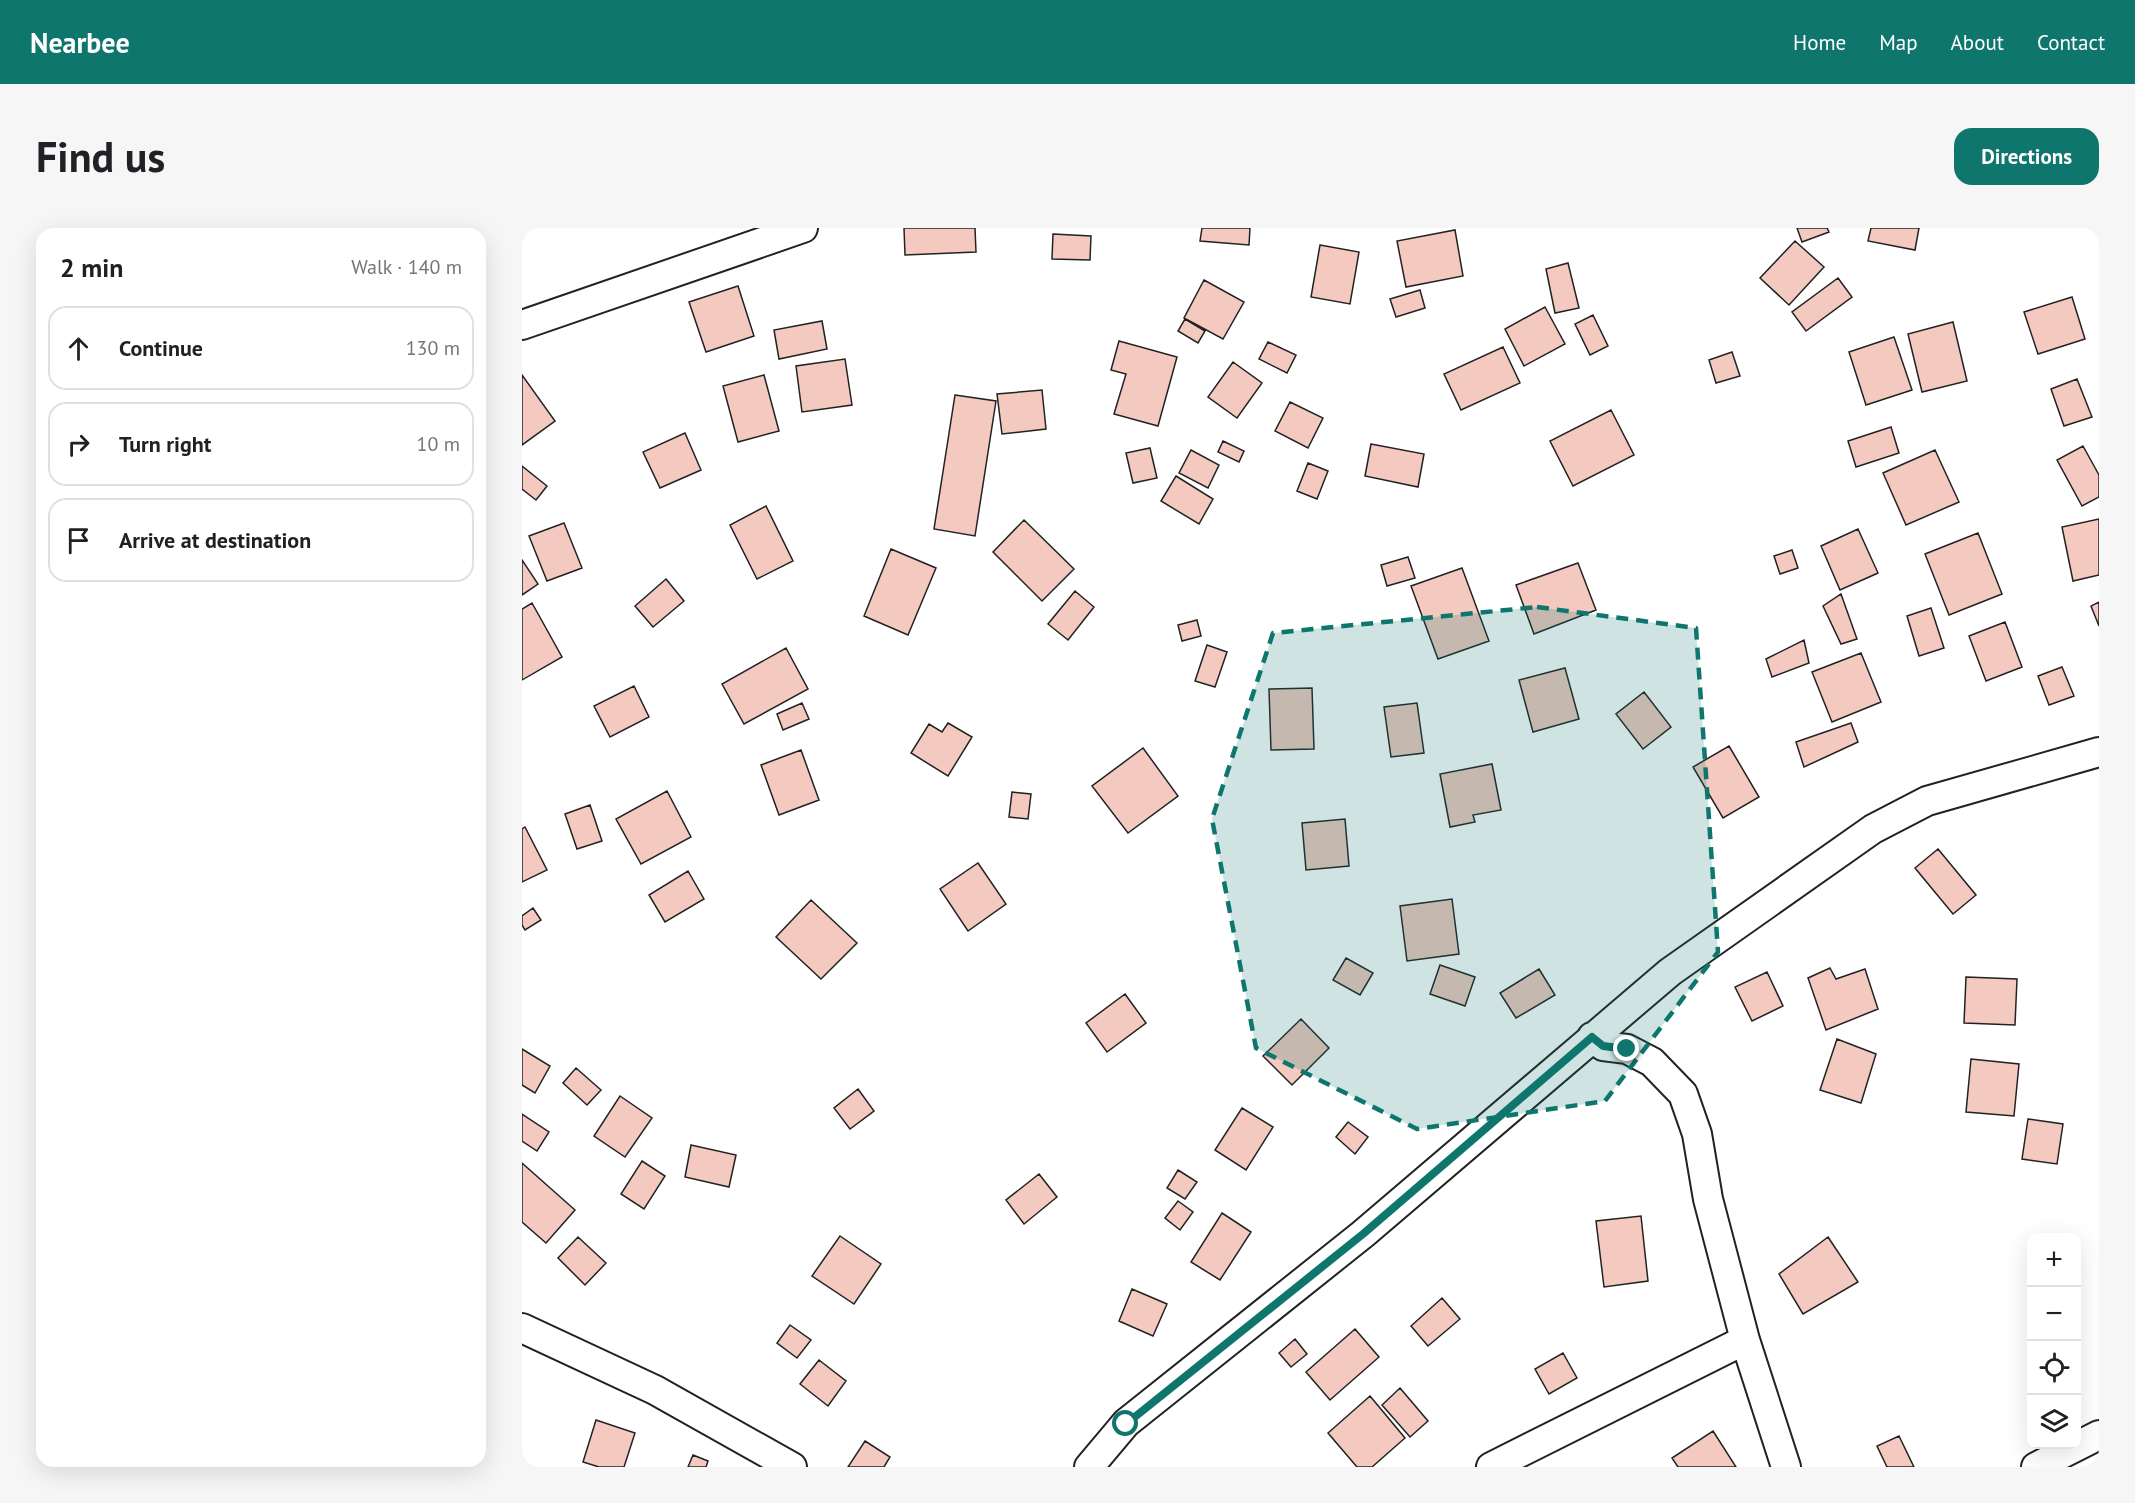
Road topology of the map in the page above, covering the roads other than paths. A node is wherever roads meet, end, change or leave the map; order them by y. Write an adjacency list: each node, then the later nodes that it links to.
1 (803, 228): 2 (street)
2 (522, 325)
3 (2099, 752): 4 (street)
4 (1592, 1037): 6 (street); 9 (street)
5 (522, 1328): 8 (street)
6 (1745, 1340): 10 (street); 11 (street)
7 (2099, 1435): 12 (street)
8 (792, 1467)
9 (1089, 1467)
10 (1491, 1467)
11 (1786, 1467)
12 (2036, 1467)

